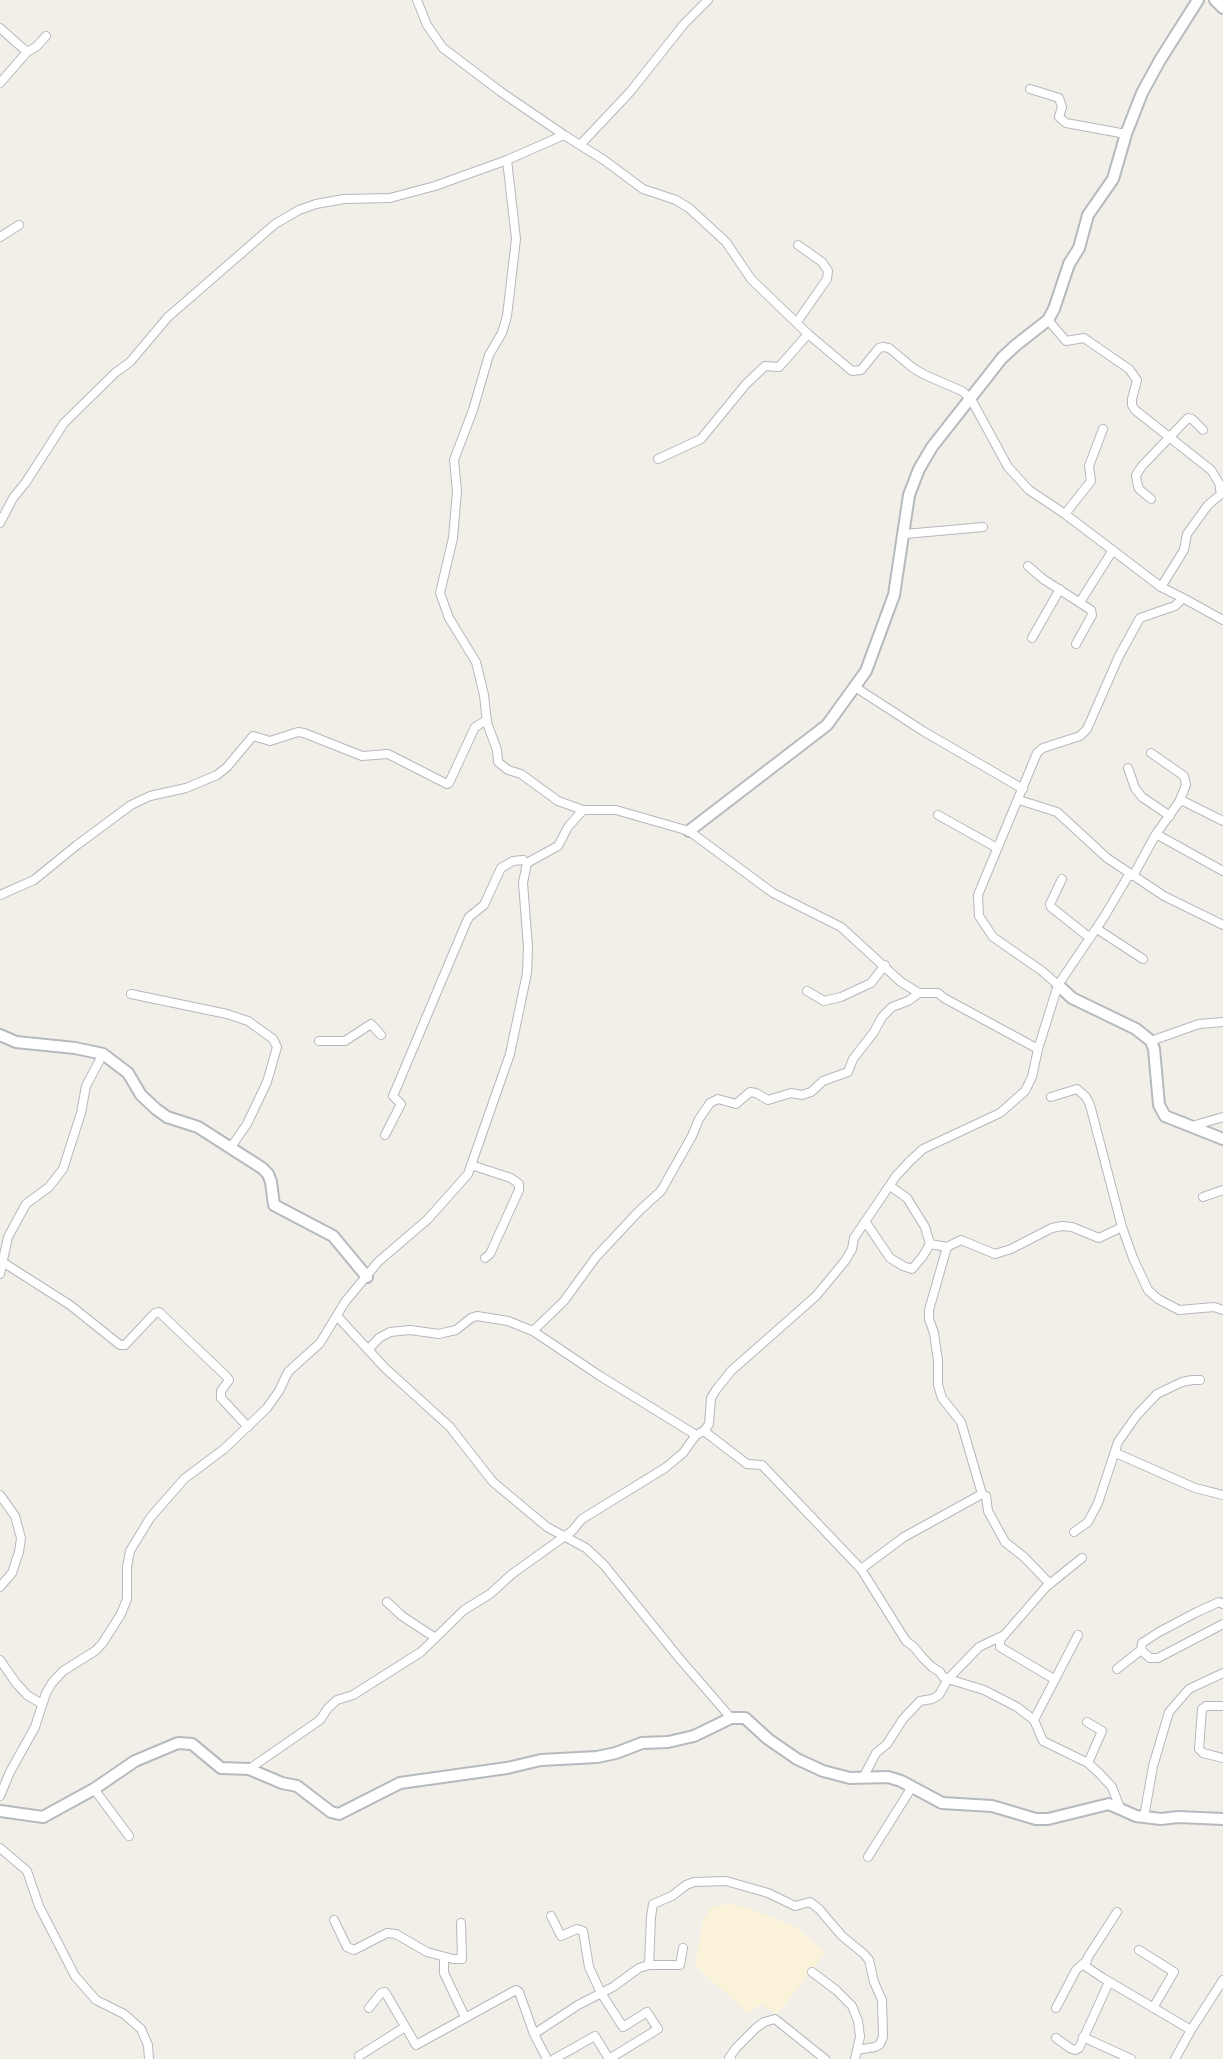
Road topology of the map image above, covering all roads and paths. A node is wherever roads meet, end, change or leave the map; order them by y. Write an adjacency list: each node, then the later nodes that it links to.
1 (417, 0): 12 (street)
2 (708, 0): 13 (street)
3 (1198, 0): 11 (street)
4 (1215, 0): 5 (street)
5 (1223, 8)
6 (0, 28): 8 (street)
7 (46, 36): 8 (street)
8 (27, 52): 9 (street)
9 (0, 83)
10 (1030, 90): 11 (street)
11 (1126, 134): 18 (street)
12 (564, 135): 13 (street); 14 (street)
13 (580, 145): 19 (street)
14 (507, 160): 29 (street); 42 (street)
15 (19, 225): 16 (street)
16 (0, 237)
17 (798, 245): 19 (street)
18 (1048, 320): 21 (street); 24 (street)
19 (797, 322): 20 (street)
20 (808, 334): 21 (street); 25 (street)
21 (971, 399): 28 (street); 31 (street)
22 (1103, 429): 28 (street)
23 (1203, 430): 24 (street)
24 (1169, 438): 26 (street); 27 (street)
25 (658, 459)
26 (1222, 495): 34 (street)
27 (1151, 498)
28 (1065, 514): 32 (street)
29 (0, 523)
30 (983, 527): 31 (street)
31 (905, 534): 41 (street)
32 (1113, 550): 34 (street); 37 (street)
33 (1029, 566): 35 (street)
34 (1161, 587): 36 (street)
35 (1060, 590): 37 (street); 39 (street)
36 (1183, 598): 38 (street); 45 (street)
37 (1080, 602): 40 (street)
38 (1223, 620)
39 (1032, 638)
40 (1076, 644)
41 (855, 687): 45 (street); 52 (street)
42 (487, 720): 48 (street); 59 (street)
43 (1151, 753): 47 (street)
44 (1128, 768): 50 (street)
45 (1023, 789): 46 (street)
46 (1019, 800): 54 (street); 57 (street)
47 (1179, 802): 50 (street); 51 (street)
48 (582, 810): 52 (street); 82 (street)
49 (939, 815): 54 (street)
50 (1170, 816): 53 (street)
51 (1223, 821)
52 (689, 831): 64 (street)
53 (1156, 834): 56 (street); 57 (street)
54 (997, 848): 65 (street)
55 (523, 860): 79 (street)
56 (1223, 871)
57 (1132, 875): 60 (street); 61 (street)
58 (1062, 879): 62 (street)
59 (0, 895)
60 (1223, 925)
61 (1097, 929): 62 (street); 63 (street)
62 (1090, 938): 65 (street)
63 (1143, 959)
64 (885, 965): 66 (street); 67 (street)
65 (1058, 985): 73 (street); 74 (street)
66 (807, 991)
67 (919, 993): 74 (street); 96 (street)
68 (131, 994): 81 (street)
69 (1223, 1022): 73 (street)
70 (0, 1035): 75 (street)
71 (381, 1035): 72 (street)
72 (319, 1041)
73 (1150, 1041): 78 (street)
74 (1038, 1049): 83 (street)
75 (104, 1054): 81 (street); 91 (street)
76 (1051, 1097): 87 (street)
77 (1223, 1117): 78 (street)
78 (1192, 1126): 80 (street)
79 (385, 1135)
80 (1223, 1139)
81 (231, 1147): 93 (street)
82 (471, 1165): 90 (street); 93 (street)
83 (890, 1186): 86 (street); 88 (street)
84 (1223, 1190): 85 (street)
85 (1203, 1197)
86 (865, 1221): 88 (street); 100 (street)
87 (1122, 1227): 89 (street); 94 (street)
88 (930, 1244): 89 (street)
89 (947, 1247): 103 (street)
90 (485, 1258)
91 (4, 1263): 92 (street); 99 (street)
92 (0, 1274)
93 (367, 1277): 95 (street)
94 (1223, 1310)
95 (337, 1316): 97 (street); 99 (street)
96 (533, 1331): 97 (street); 101 (street)
97 (368, 1350): 107 (street)
98 (1200, 1380): 102 (street)
99 (248, 1427): 124 (street)
100 (704, 1431): 101 (street); 109 (street)
101 (696, 1435): 107 (street)
102 (1116, 1454): 105 (street); 106 (street)
103 (982, 1494): 109 (street); 110 (street)
104 (0, 1495): 111 (street)
105 (1223, 1495)
106 (1074, 1532)
107 (564, 1535): 117 (street); 126 (street)
108 (1082, 1558): 110 (street)
109 (861, 1569): 122 (street)
110 (1050, 1584): 116 (street)
111 (0, 1587)
112 (387, 1602): 117 (street)
113 (1223, 1604): 118 (street)
114 (1223, 1624): 118 (street)
115 (1078, 1635): 123 (street)
116 (1002, 1636): 122 (street); 123 (street)
117 (434, 1637): 131 (street)
118 (1141, 1650): 120 (street)
119 (0, 1660): 124 (street)
120 (1117, 1669)
121 (1223, 1674): 138 (street)
122 (948, 1679): 127 (street); 132 (street)
123 (1054, 1679): 127 (street)
124 (42, 1704): 135 (street)
125 (1223, 1706): 129 (street)
126 (731, 1718): 131 (street); 132 (street)
127 (1034, 1720): 130 (street)
128 (1087, 1722): 130 (street)
129 (1223, 1758)
130 (1088, 1764): 136 (street)
131 (249, 1769): 134 (street)
132 (864, 1776): 133 (street)
133 (912, 1787): 136 (street); 142 (street)
134 (94, 1789): 137 (street); 140 (street)
135 (0, 1796)
136 (1120, 1808): 138 (street)
137 (0, 1811)
138 (1144, 1816): 139 (street)
139 (1223, 1819)
140 (129, 1836)
141 (0, 1848): 167 (street)
142 (868, 1857)
143 (1117, 1912): 150 (street)
144 (551, 1916): 155 (street)
145 (334, 1920): 149 (street)
146 (461, 1923): 149 (street)
147 (683, 1948): 151 (street)
148 (1139, 1950): 158 (street)
149 (444, 1958): 159 (street)
150 (1084, 1962): 154 (street); 157 (street)
151 (649, 1965): 155 (street); 165 (street)
152 (812, 1972): 165 (street)
153 (1223, 1980): 161 (street)
154 (1109, 1982): 158 (street); 163 (street)
155 (601, 1993): 162 (street); 169 (street)
156 (369, 2008): 160 (street)
157 (1056, 2008)
158 (1153, 2008): 161 (street)
159 (465, 2017): 160 (street); 162 (street)
160 (405, 2027): 166 (street)
161 (1191, 2030): 174 (street)
162 (534, 2034): 168 (street)
163 (1083, 2037): 164 (street); 173 (street)
164 (1056, 2038)
165 (857, 2050): 172 (street)
166 (359, 2056)
167 (149, 2059)
168 (548, 2059)
169 (554, 2059)
170 (731, 2059): 171 (street)
171 (825, 2059)
172 (855, 2059)
173 (1131, 2059)
174 (1175, 2059)

